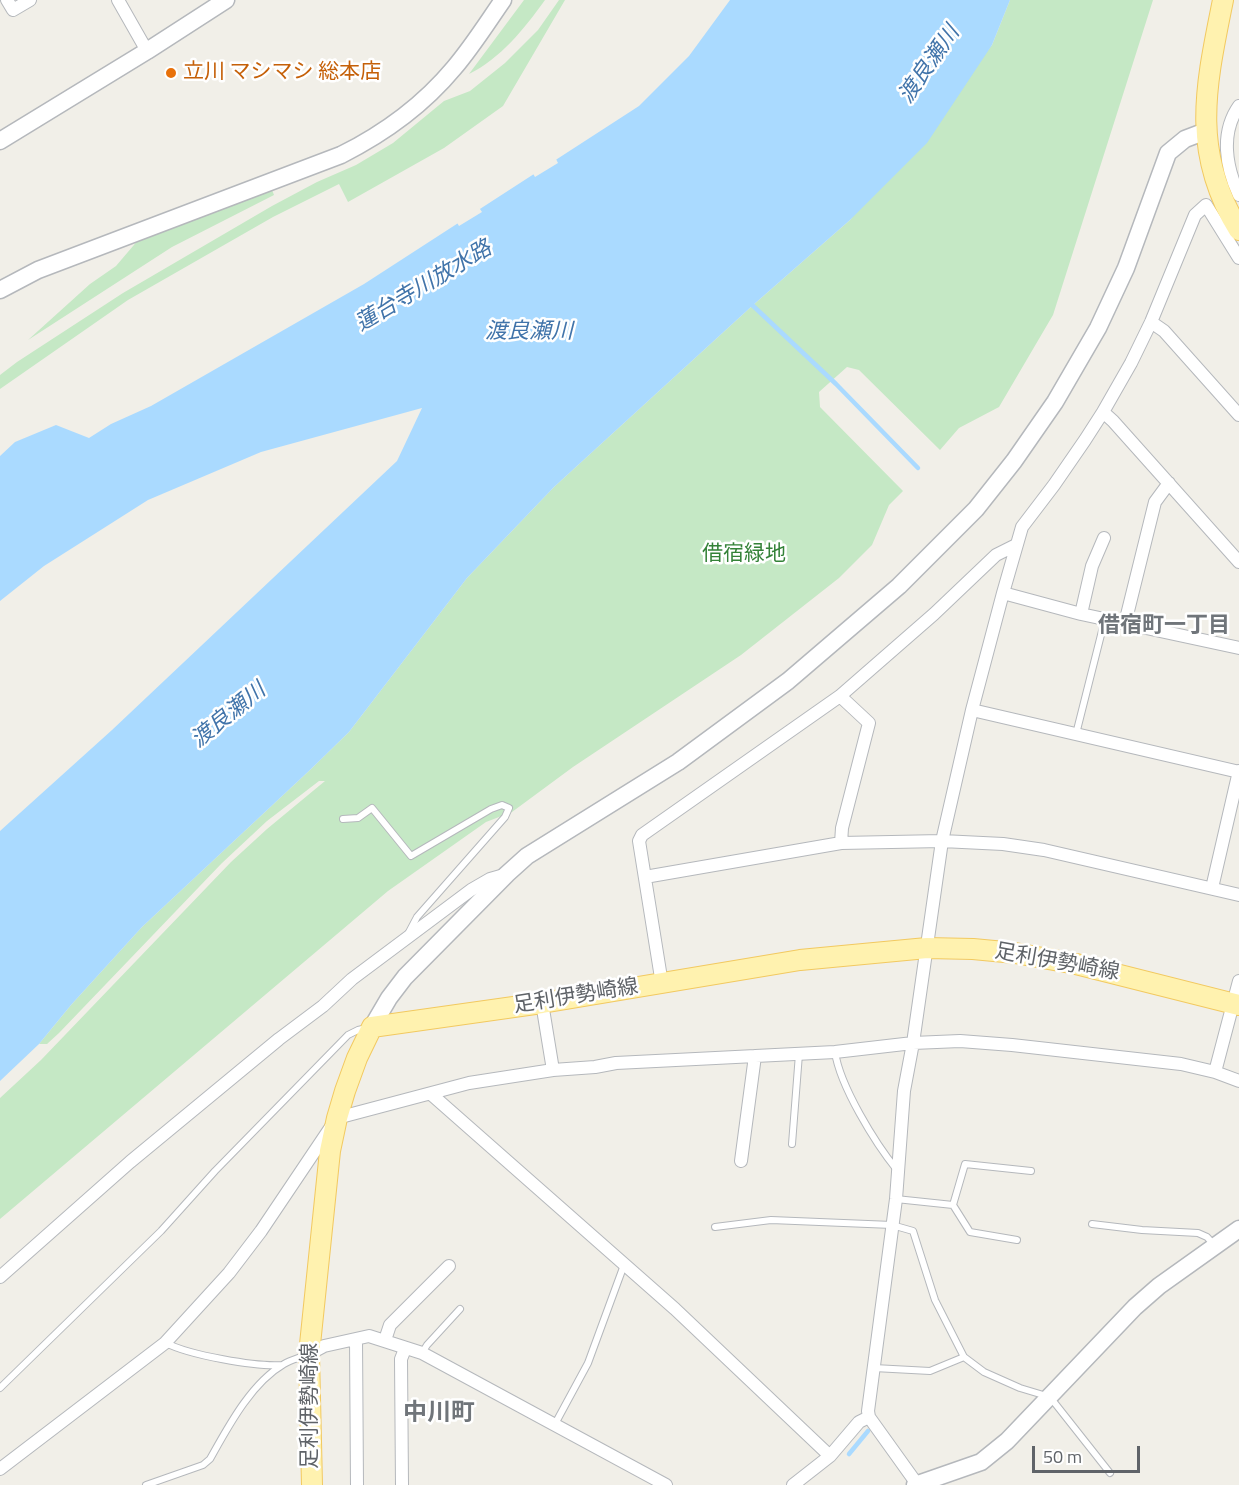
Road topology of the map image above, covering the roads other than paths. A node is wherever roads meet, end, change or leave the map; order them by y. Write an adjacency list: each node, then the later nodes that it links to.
1 (7, 0): 2 (street)
2 (30, 0)
3 (119, 0): 7 (street)
4 (226, 0): 7 (street)
5 (503, 0): 14 (street)
6 (1223, 0): 9 (main road)
7 (147, 51): 10 (street)
8 (1239, 106): 11 (street)
9 (1206, 131): 12 (main road); 34 (street)
10 (0, 141)
11 (1239, 195)
12 (1239, 230)
13 (1239, 258): 15 (street)
14 (0, 290)
15 (1151, 322): 16 (street); 17 (street)
16 (1103, 412): 18 (street); 20 (street)
17 (1239, 415)
18 (1169, 483): 21 (street); 25 (street)
19 (1104, 538): 23 (street)
20 (1016, 545): 22 (street); 27 (street)
21 (1239, 562)
22 (1003, 593): 23 (street); 28 (street)
23 (1081, 614): 24 (street)
24 (1105, 619): 25 (street); 29 (lane)
25 (1125, 623): 26 (street)
26 (1239, 648)
27 (840, 696): 33 (street); 35 (street)
28 (972, 710): 29 (street); 32 (street)
29 (1076, 735): 30 (street)
30 (1239, 771): 36 (street)
31 (343, 819): 38 (lane)
32 (942, 841): 33 (street); 36 (street); 39 (street)
33 (840, 843): 35 (street)
34 (507, 874): 38 (street); 44 (street)
35 (645, 876): 41 (street)
36 (1212, 888): 37 (street)
37 (1239, 895)
38 (406, 940): 68 (street)
39 (927, 948): 41 (main road, 足利伊勢崎線); 43 (main road, 足利伊勢崎線); 45 (street)
40 (1239, 981): 43 (street)
41 (662, 984): 42 (main road, 足利伊勢崎線)
42 (542, 1003): 44 (main road, 足利伊勢崎線); 49 (street)
43 (1236, 1004): 50 (street)
44 (372, 1027): 53 (main road, 足利伊勢崎線); 79 (lane)
45 (913, 1043): 46 (street); 50 (street); 57 (street)
46 (835, 1052): 47 (street); 57 (lane)
47 (799, 1054): 48 (street); 54 (lane)
48 (755, 1056): 49 (street); 55 (street)
49 (553, 1070): 52 (street)
50 (1215, 1072): 51 (street)
51 (1239, 1081)
52 (431, 1094): 53 (street); 66 (street)
53 (337, 1118): 72 (street); 75 (main road, 足利伊勢崎線)
54 (792, 1144)
55 (741, 1161)
56 (1031, 1171): 59 (lane)
57 (898, 1173): 58 (street)
58 (896, 1199): 59 (lane); 61 (street)
59 (953, 1205): 64 (lane)
60 (1092, 1224): 65 (lane)
61 (892, 1225): 62 (lane); 76 (lane); 78 (street)
62 (715, 1227)
63 (1239, 1228): 65 (street)
64 (1017, 1240)
65 (1215, 1246): 80 (street)
66 (625, 1264): 82 (lane); 83 (street)
67 (449, 1266): 71 (street)
68 (0, 1277)
69 (460, 1309): 74 (lane)
70 (356, 1339): 71 (street); 75 (street); 88 (street)
71 (385, 1340): 73 (street)
72 (165, 1343): 77 (lane); 84 (street)
73 (405, 1349): 74 (street); 89 (street)
74 (423, 1353): 82 (street)
75 (309, 1354): 77 (lane); 87 (main road, 足利伊勢崎線)
76 (964, 1357): 78 (lane); 80 (lane)
77 (283, 1365): 86 (lane)
78 (873, 1368): 81 (street)
79 (0, 1388)
80 (1050, 1397): 85 (lane); 92 (street)
81 (869, 1417): 83 (street); 92 (street)
82 (555, 1424): 90 (street)
83 (830, 1456): 91 (street)
84 (0, 1469)
85 (1110, 1473)
86 (146, 1485)
87 (312, 1485)
88 (357, 1485)
89 (402, 1485)
90 (666, 1485)
91 (793, 1485)
92 (916, 1485)

